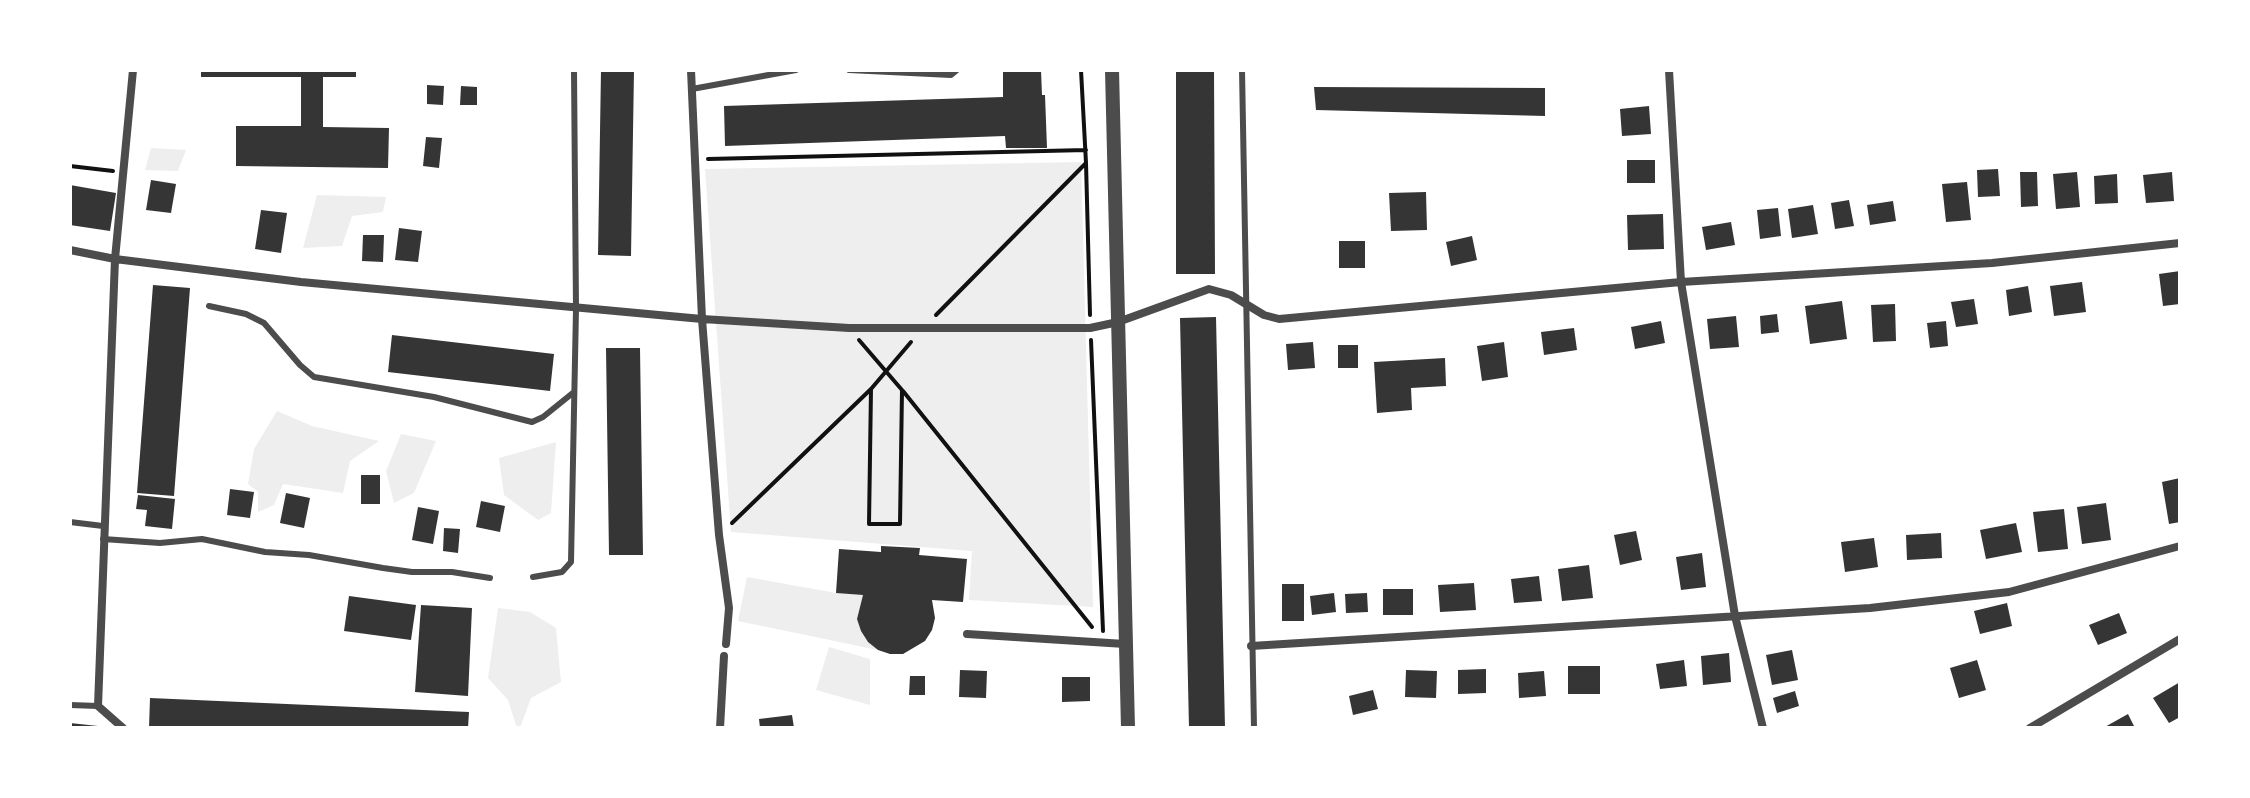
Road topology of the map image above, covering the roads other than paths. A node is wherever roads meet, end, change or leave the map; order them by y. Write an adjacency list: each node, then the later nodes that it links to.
1 (133, 70): 13 (street)
2 (574, 70): 17 (lane)
3 (691, 70): 10 (street)
4 (796, 70): 10 (lane)
5 (849, 70): 6 (lane)
6 (957, 70)
7 (1112, 70): 19 (street)
8 (1242, 70): 15 (lane)
9 (1669, 70): 14 (street)
10 (692, 89): 18 (street)
11 (2180, 243): 14 (street)
12 (70, 250): 13 (street)
13 (115, 259): 17 (street); 22 (street)
14 (1681, 282): 15 (street); 27 (street)
15 (1247, 304): 19 (street); 32 (lane)
16 (209, 306): 20 (lane)
17 (576, 309): 18 (street); 20 (lane)
18 (702, 319): 19 (street); 30 (street)
19 (1118, 322): 31 (street)
20 (574, 392): 25 (lane)
21 (70, 522): 22 (lane)
22 (103, 526): 23 (street)
23 (103, 539): 26 (lane); 35 (street)
24 (2180, 546): 27 (street)
25 (533, 577)
26 (490, 578)
27 (1735, 616): 32 (street); 40 (street)
28 (967, 634): 31 (street)
29 (2180, 639): 41 (street)
30 (726, 644)
31 (1125, 644): 38 (street)
32 (1251, 646): 39 (lane)
33 (724, 656): 37 (street)
34 (70, 705): 35 (lane)
35 (98, 706): 36 (street)
36 (123, 728)
37 (720, 728)
38 (1128, 728)
39 (1254, 728)
40 (1763, 728)
41 (2030, 728)

